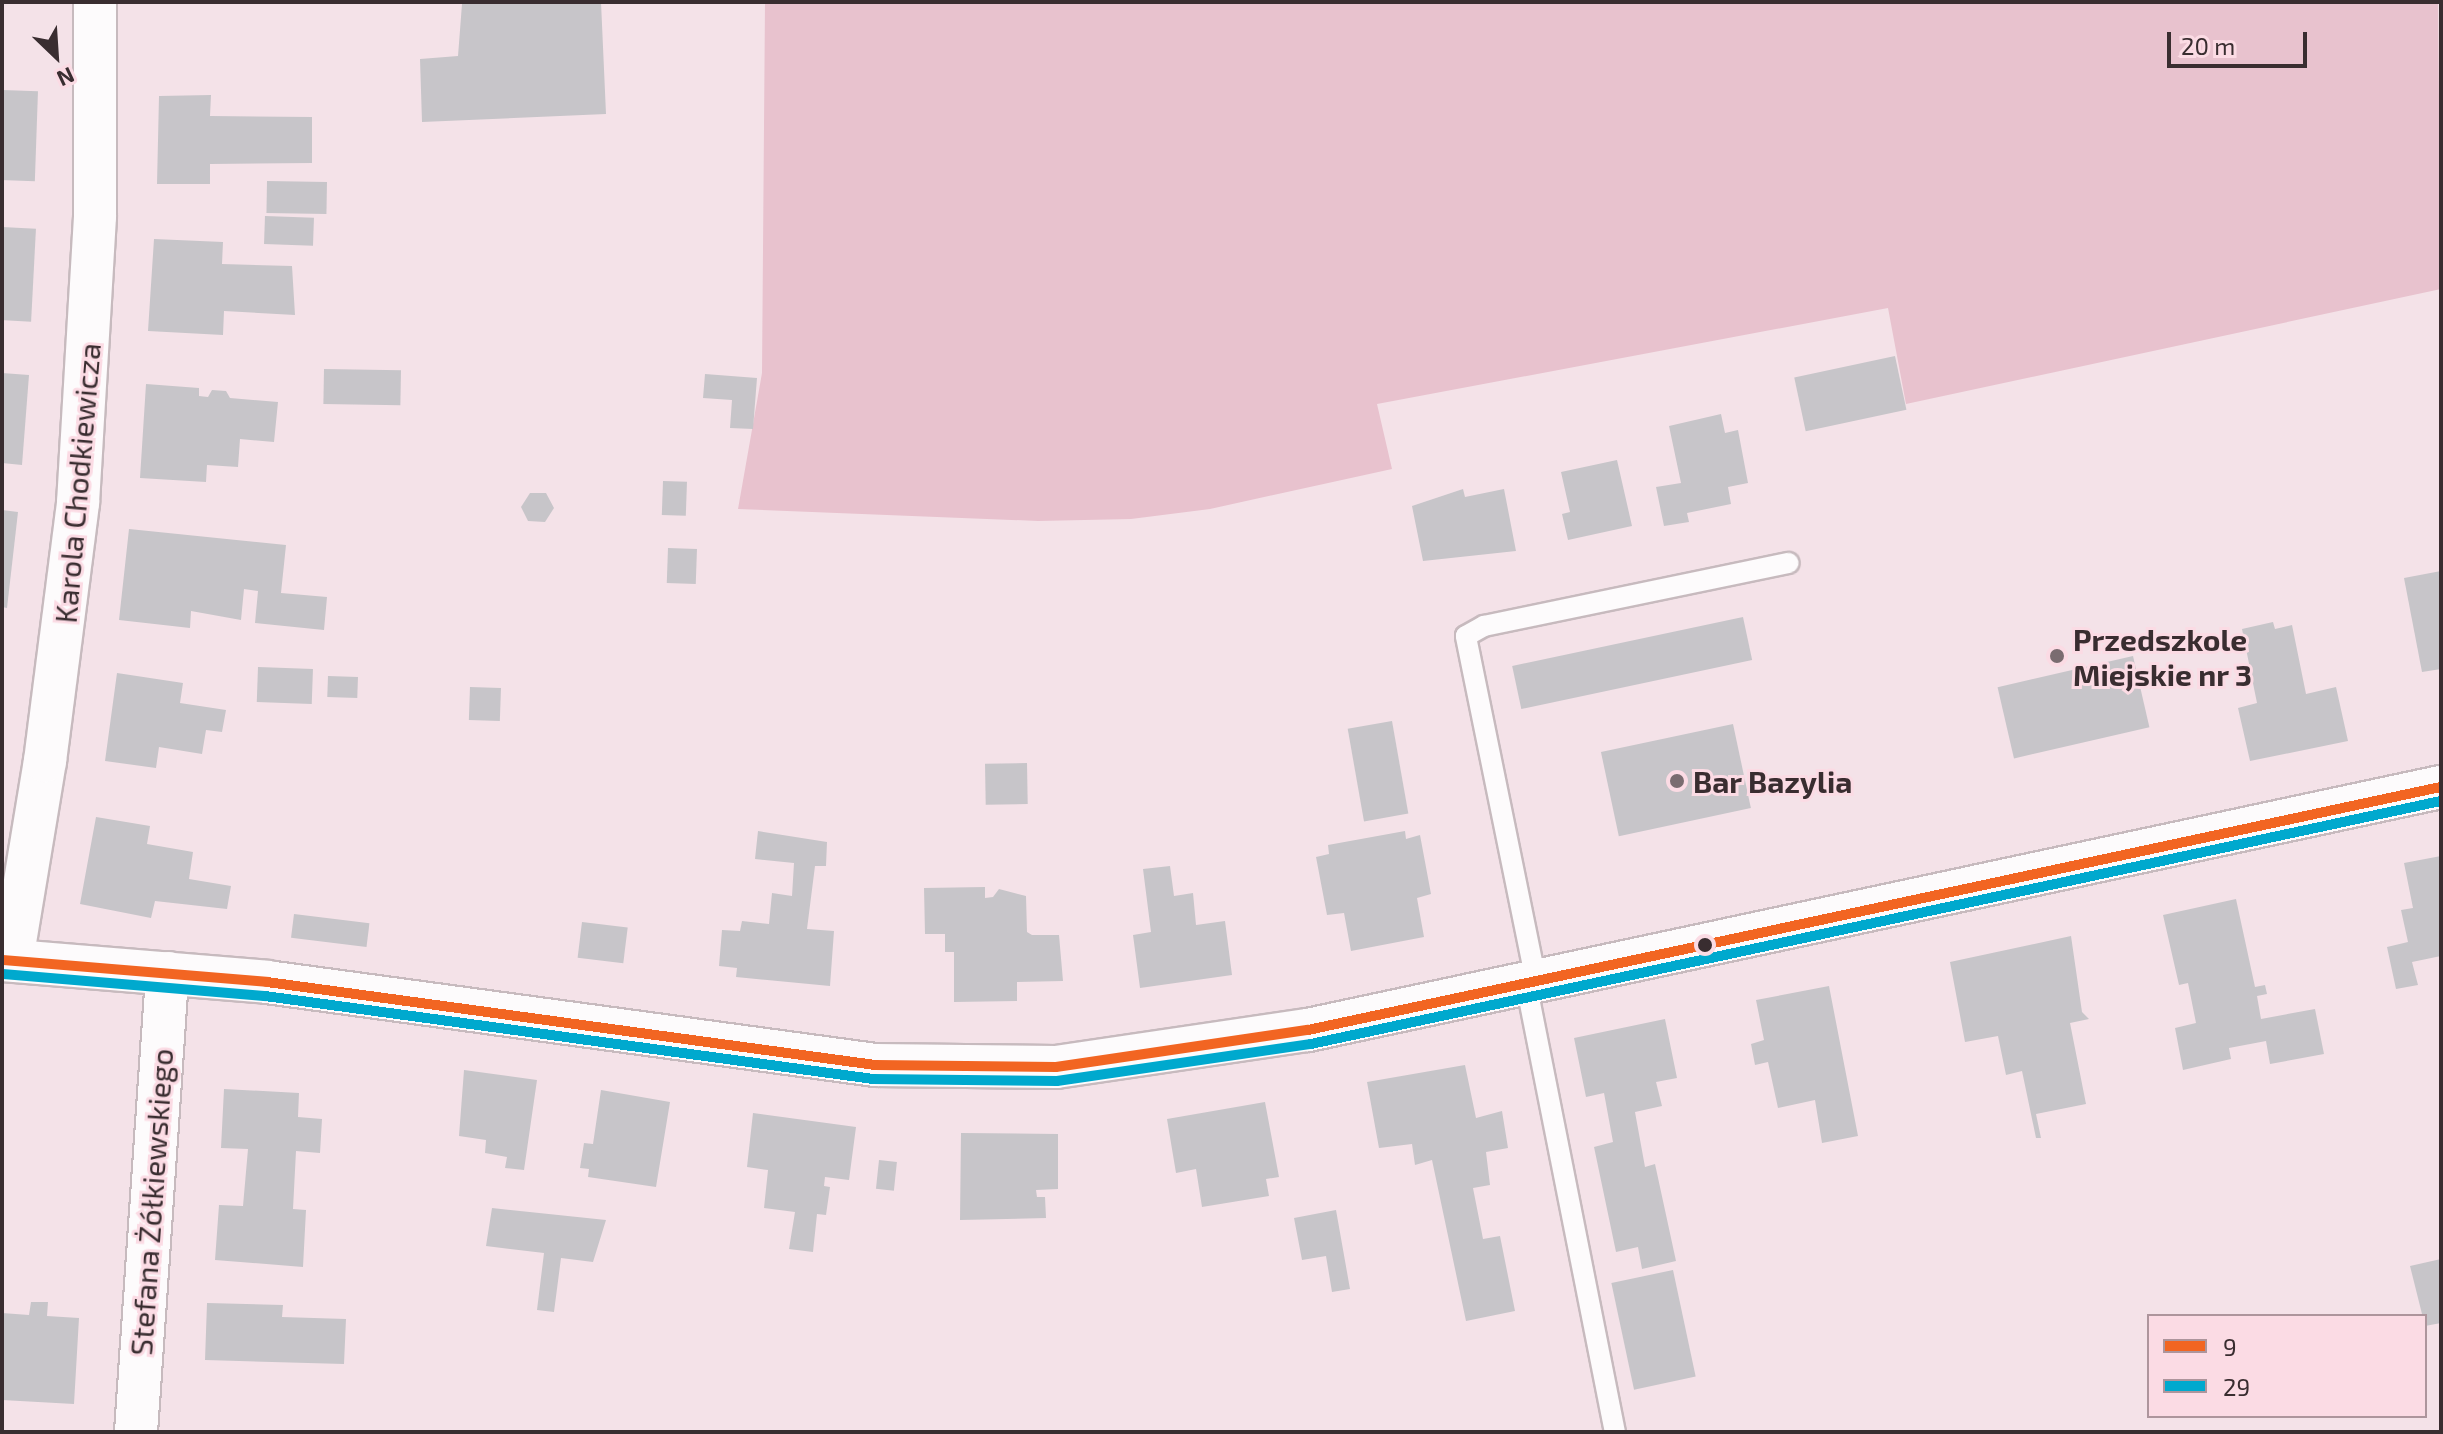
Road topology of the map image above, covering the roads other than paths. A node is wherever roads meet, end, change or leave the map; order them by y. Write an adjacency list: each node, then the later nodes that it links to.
1 (95, 2): 4 (street, Karola Chodkiewicza)
2 (1789, 563): 6 (lane)
3 (2441, 787): 6 (street)
4 (7, 960): 5 (street)
5 (167, 973): 6 (street); 7 (street, Stefana Żółkiewskiego)
6 (1531, 982): 8 (lane)
7 (136, 1432)
8 (1615, 1432)

